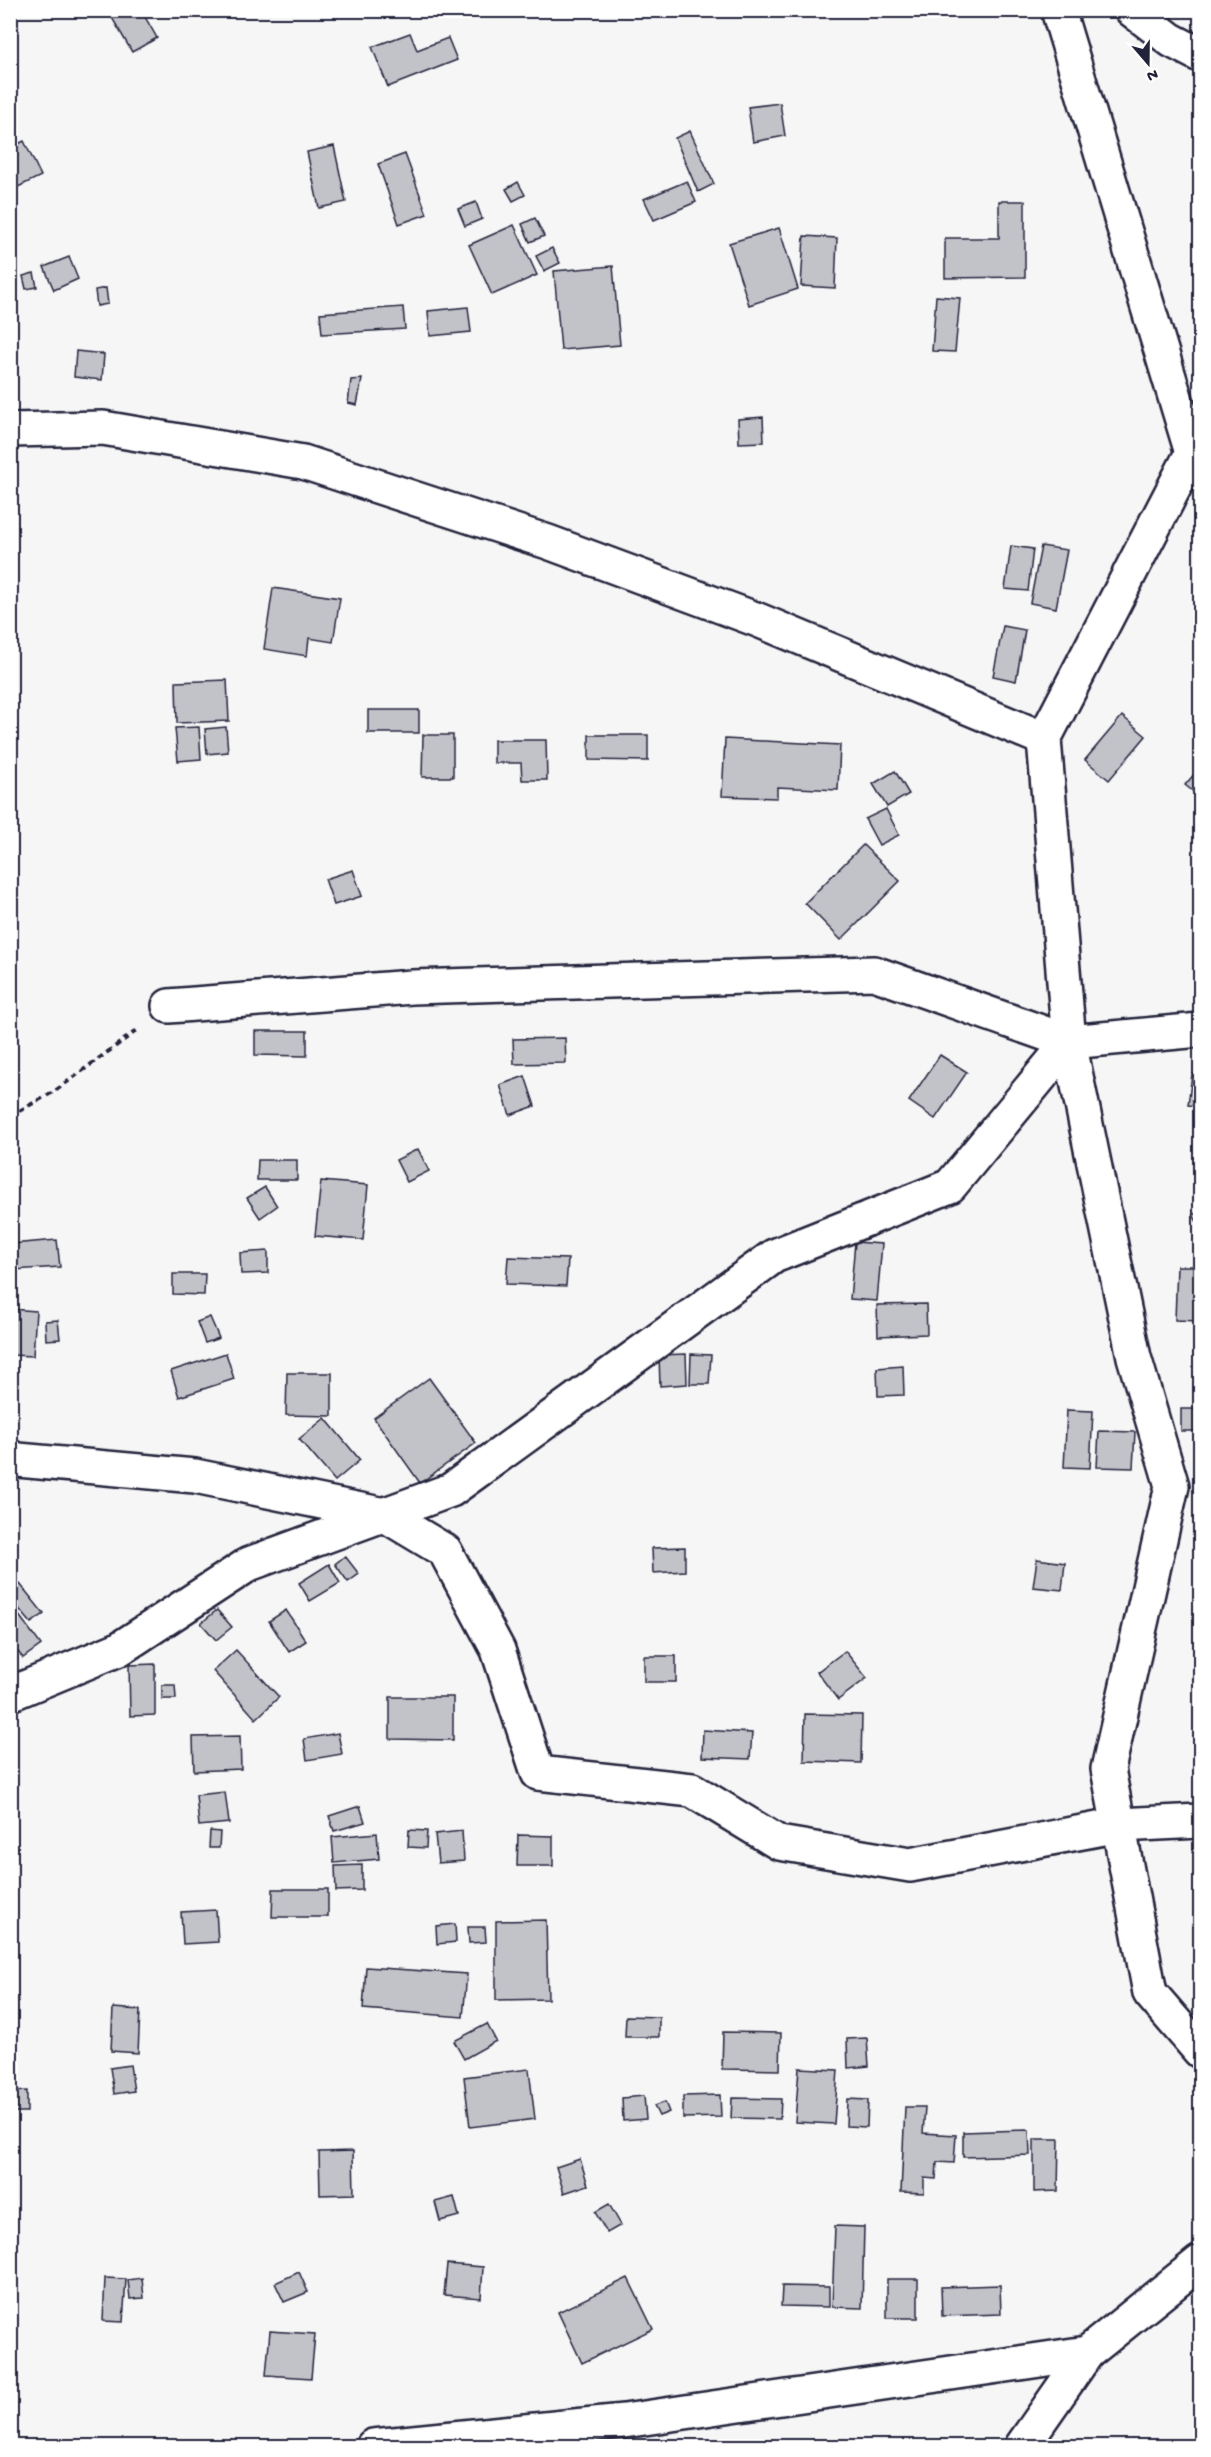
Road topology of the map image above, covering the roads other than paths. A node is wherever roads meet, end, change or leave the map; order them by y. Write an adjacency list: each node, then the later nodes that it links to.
1 (1058, 10): 5 (street)
2 (1132, 10): 3 (street)
3 (1200, 55)
4 (10, 430): 5 (street)
5 (1044, 739): 8 (street)
6 (169, 1006): 8 (street)
7 (1200, 1030): 8 (street)
8 (1069, 1042): 10 (street); 13 (street)
9 (10, 1458): 10 (street)
10 (385, 1515): 11 (street); 13 (street)
11 (10, 1694)
12 (1200, 1821): 13 (street)
13 (1119, 1826): 14 (street)
14 (1200, 2051)
15 (1200, 2262): 16 (street)
16 (1088, 2353): 17 (street); 18 (street)
17 (373, 2446)
18 (1022, 2446)

